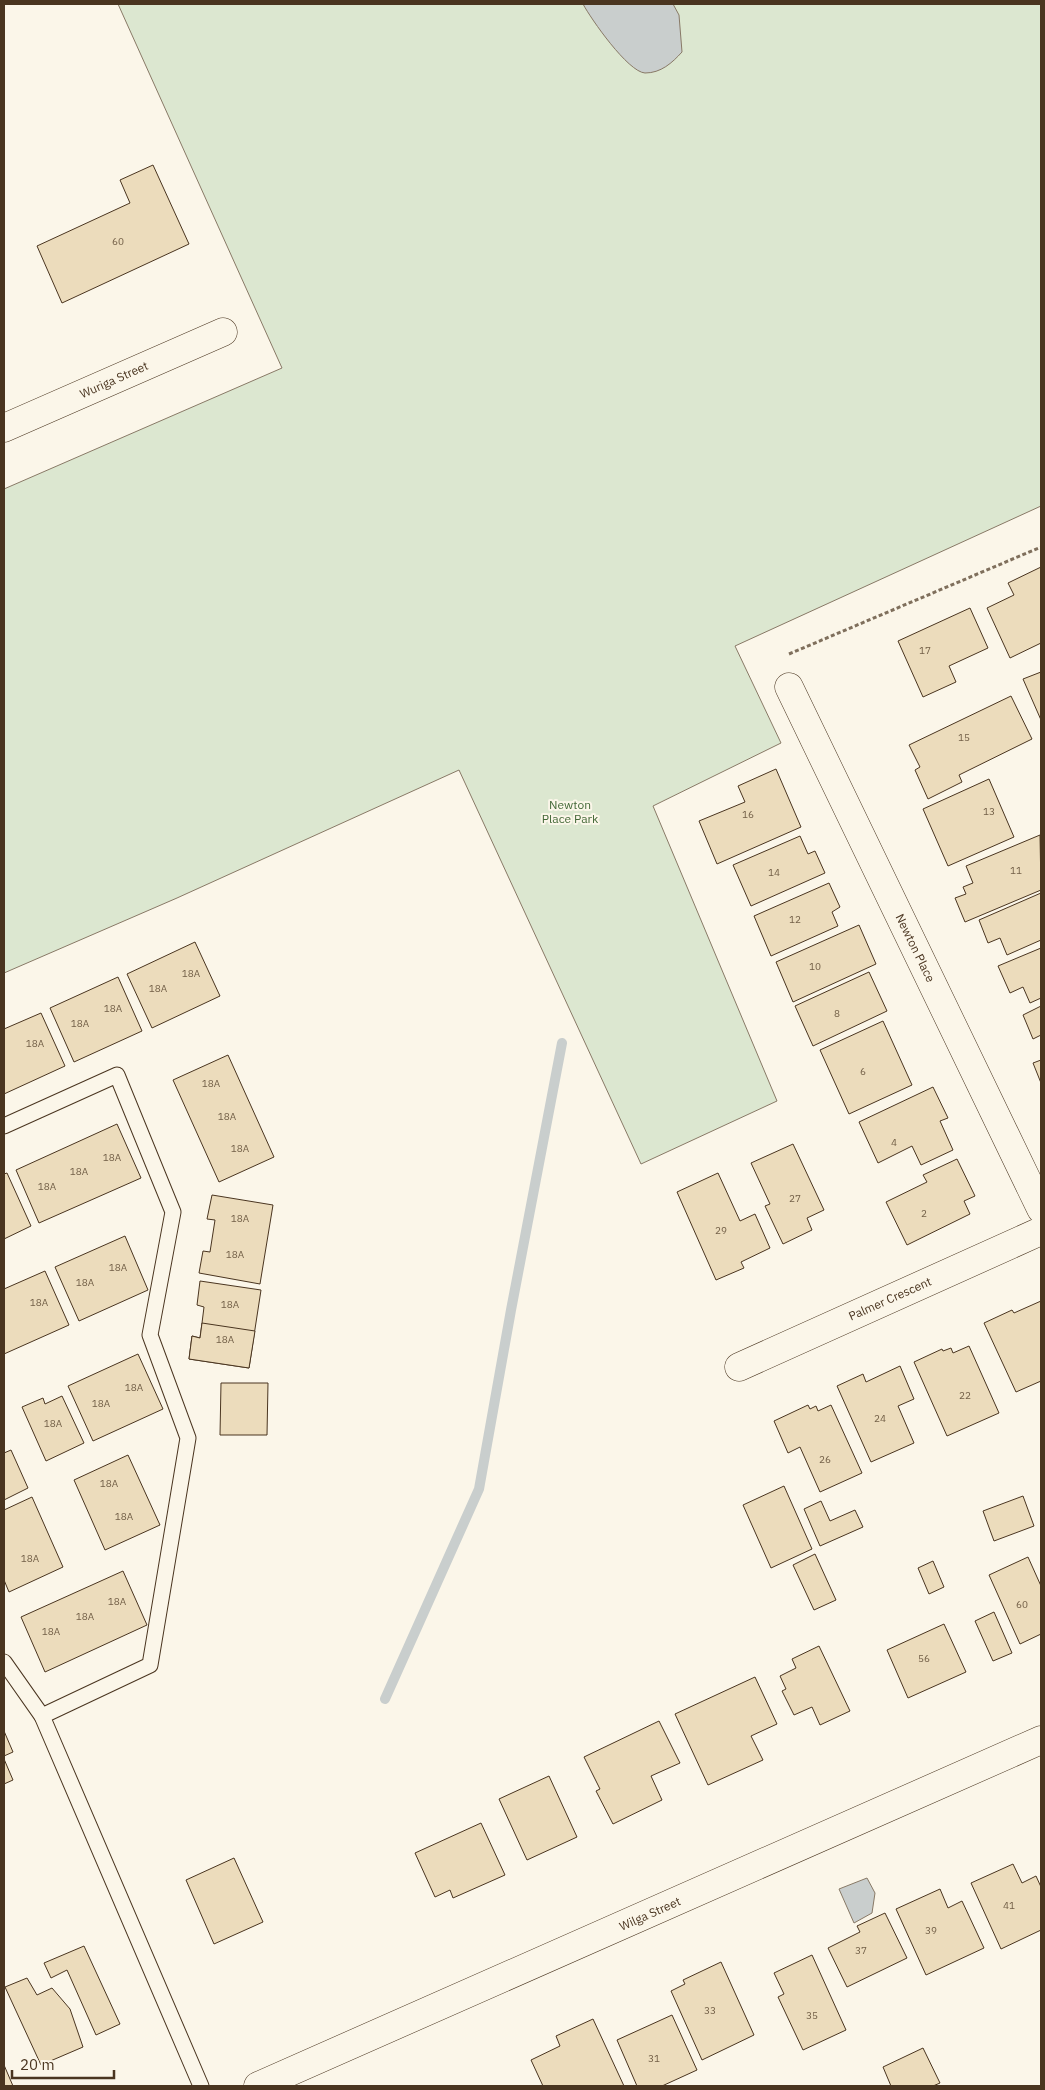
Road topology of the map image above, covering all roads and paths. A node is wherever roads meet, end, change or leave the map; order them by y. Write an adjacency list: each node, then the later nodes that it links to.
1 (223, 332): 2 (street, Wuriga Street)
2 (4, 428)
3 (1041, 548): 4 (path)
4 (789, 687): 6 (street, Newton Place)
5 (4, 1126): 10 (lane)
6 (1041, 1209)
7 (1041, 1231): 8 (street, Palmer Crescent)
8 (739, 1367)
9 (4, 1662): 10 (lane)
10 (42, 1716): 12 (lane)
11 (1041, 1740): 13 (street, Wilga Street)
12 (201, 2086)
13 (258, 2086)

